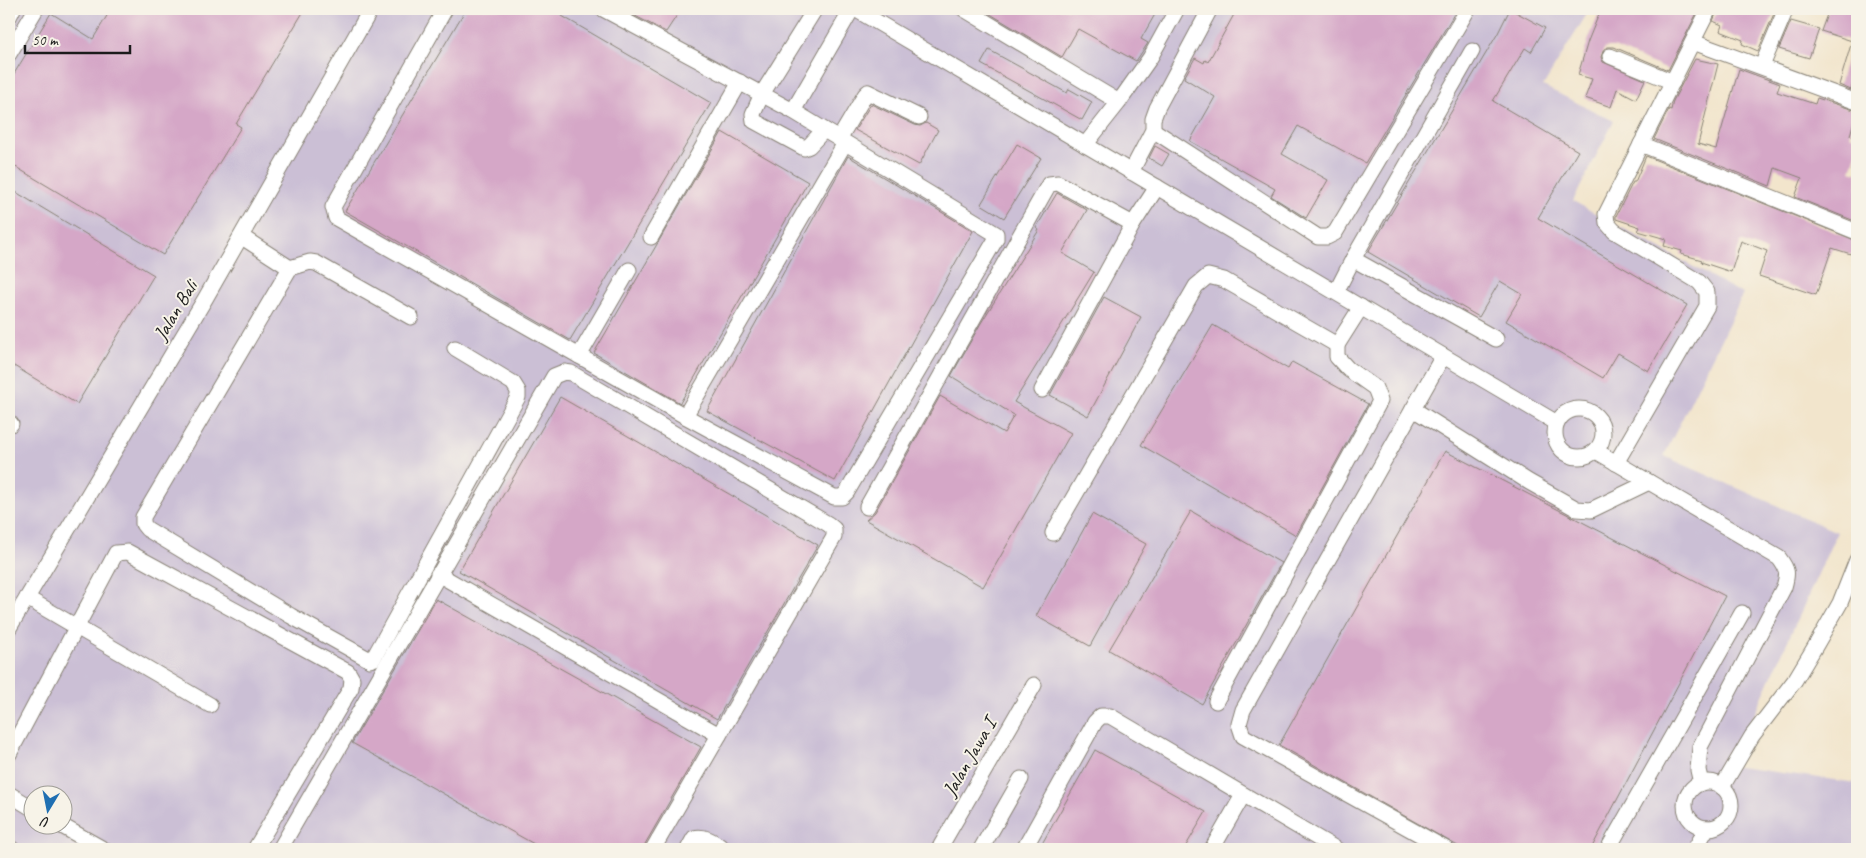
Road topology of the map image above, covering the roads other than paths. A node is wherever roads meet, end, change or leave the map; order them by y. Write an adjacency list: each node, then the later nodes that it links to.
1 (13, 9): 14 (street)
2 (36, 9): 17 (street)
3 (371, 9): 37 (street, Jalan Bali)
4 (445, 9): 47 (street)
5 (604, 9): 20 (street)
6 (815, 9): 22 (street)
7 (854, 9): 25 (street); 31 (street)
8 (964, 9): 23 (street)
9 (1177, 9): 23 (street)
10 (1210, 9): 28 (street)
11 (1468, 9): 28 (street)
12 (1709, 9): 15 (street)
13 (1786, 9): 19 (street)
14 (9, 17)
15 (1693, 42): 19 (street); 21 (street)
16 (1472, 51): 38 (street)
17 (9, 54)
18 (1610, 56): 21 (street)
19 (1762, 66): 24 (street)
20 (740, 82): 22 (street); 36 (street)
21 (1673, 82): 30 (street)
22 (762, 94): 25 (street); 27 (street)
23 (1119, 102): 31 (street)
24 (1857, 102)
25 (793, 111): 27 (street)
26 (919, 117): 29 (street)
27 (824, 130): 29 (street)
28 (1153, 130): 32 (street)
29 (842, 141): 51 (street); 51 (street)
30 (1641, 144): 35 (street); 54 (street)
31 (1085, 145): 32 (street)
32 (1130, 172): 33 (street)
33 (1157, 187): 34 (street); 41 (street)
34 (1133, 224): 49 (street); 56 (street)
35 (1857, 232)
36 (651, 237)
37 (245, 239): 39 (street); 60 (street, Jalan Bali)
38 (1353, 259): 41 (street); 44 (street)
39 (290, 268): 43 (street); 46 (street)
40 (629, 270): 47 (street)
41 (1336, 292): 42 (street)
42 (1361, 308): 45 (street); 48 (street)
43 (411, 317)
44 (1496, 339)
45 (1337, 345): 57 (street); 65 (street)
46 (455, 348)
47 (580, 356): 51 (street)
48 (1443, 356): 50 (street); 52 (street)
49 (1042, 390)
50 (1413, 409): 55 (street); 90 (street)
51 (685, 416)
52 (1556, 423): 53 (street); 53 (street)
53 (1596, 451): 54 (street)
54 (1616, 463): 55 (street)
55 (1649, 482): 70 (street)
56 (867, 507)
57 (1053, 533)
58 (1856, 570): 71 (street)
59 (438, 574): 67 (street); 67 (street); 81 (street)
60 (27, 598): 62 (street, Jalan Bali); 63 (street)
61 (1742, 613): 91 (street)
62 (9, 628)
63 (77, 628): 66 (street); 68 (street); 80 (street)
64 (1034, 685): 85 (street, Jalan Jawa I)
65 (1216, 701)
66 (210, 705)
67 (718, 735): 82 (street)
68 (9, 754)
69 (1022, 780): 86 (street)
70 (1701, 783): 71 (street); 75 (street)
71 (1722, 786): 75 (street)
72 (9, 794): 74 (street)
73 (1243, 794): 87 (street); 88 (street); 89 (street)
74 (22, 802)
75 (1707, 828): 92 (street)
76 (72, 832): 79 (street)
77 (9, 847): 78 (street)
78 (12, 849)
79 (103, 849)
80 (255, 849)
81 (280, 849)
82 (653, 849)
83 (688, 849): 84 (street)
84 (724, 849)
85 (939, 849)
86 (981, 849)
87 (1024, 849)
88 (1212, 849)
89 (1336, 849)
90 (1446, 849)
91 (1608, 849)
92 (1695, 849)

